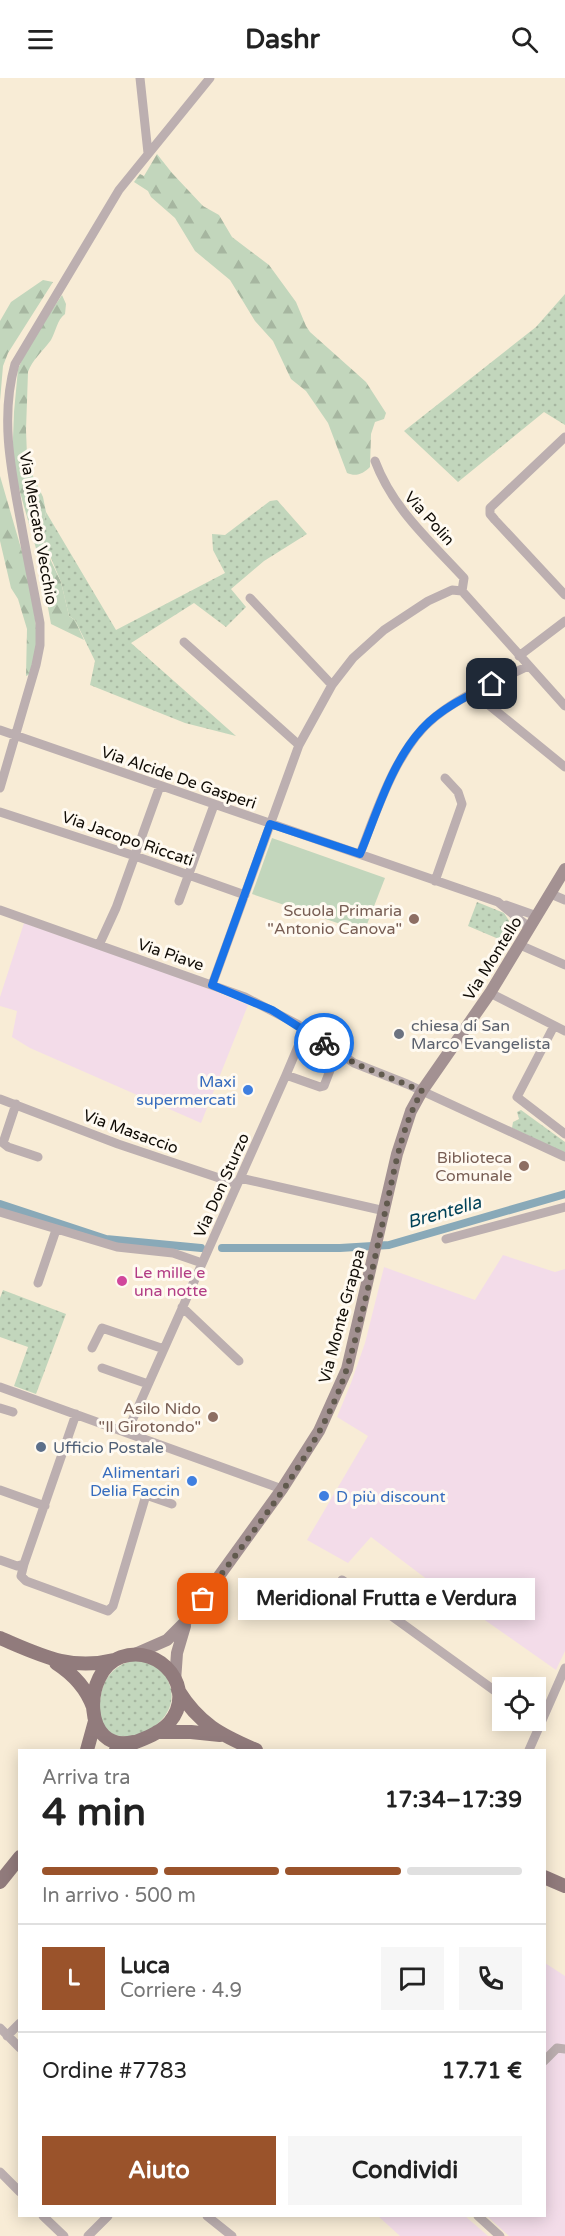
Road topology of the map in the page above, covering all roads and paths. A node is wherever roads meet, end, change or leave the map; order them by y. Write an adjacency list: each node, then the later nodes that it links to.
1 (140, 78): 3 (street)
2 (210, 78): 3 (street, Via Mercato Vecchio)
3 (148, 153): 17 (street, Via Mercato Vecchio)
4 (565, 437): 7 (street)
5 (375, 461): 6 (street, Via Polin)
6 (457, 590): 11 (street, Via Polin); 13 (street)
7 (565, 595)
8 (250, 598): 13 (street)
9 (565, 621): 11 (street)
10 (184, 642): 18 (street)
11 (519, 656): 12 (street, Via Polin)
12 (528, 666): 14 (street); 15 (street, Via Polin)
13 (332, 685): 18 (street)
14 (474, 693): 19 (street); 26 (street)
15 (565, 706)
16 (0, 730): 17 (street, Via Alcide De Gasperi)
17 (16, 736): 21 (street, Via Alcide De Gasperi); 22 (street, Via Mercato Vecchio)
18 (299, 745): 25 (street)
19 (565, 766)
20 (445, 778): 30 (street)
21 (160, 786): 23 (street, Via Alcide De Gasperi); 27 (street)
22 (0, 788)
23 (214, 805): 25 (street, Via Alcide De Gasperi); 29 (street)
24 (0, 812): 27 (street, Via Jacopo Riccati)
25 (270, 824): 26 (street, Via Alcide De Gasperi); 32 (street)
26 (360, 854): 30 (street, Via Alcide De Gasperi)
27 (135, 856): 29 (street, Via Jacopo Riccati); 39 (street)
28 (565, 869): 31 (main road, Via Montello)
29 (189, 875): 32 (street, Via Jacopo Riccati); 34 (street)
30 (435, 881): 35 (street, Via Alcide De Gasperi)
31 (551, 894): 33 (street); 37 (main road, Via Montello)
32 (245, 895): 42 (street)
33 (565, 900)
34 (179, 901)
35 (498, 902): 37 (street); 38 (street, Via Alcide De Gasperi)
36 (0, 910): 39 (street, Via Piave)
37 (537, 916): 38 (main road, Via Montello)
38 (530, 928): 40 (main road, Via Montello)
39 (99, 945): 42 (street, Via Piave)
40 (520, 945): 41 (street); 43 (main road, Via Montello)
41 (565, 965)
42 (212, 985): 45 (street, Via Piave)
43 (490, 993): 44 (street); 49 (main road, Via Montello)
44 (554, 1026): 46 (street); 52 (street)
45 (305, 1030): 47 (street, Via Piave); 48 (street, Via Don Sturzo)
46 (565, 1031)
47 (337, 1052): 48 (street); 49 (street, Via Piave)
48 (286, 1075): 55 (street, Via Don Sturzo)
49 (422, 1091): 54 (street, Via Piave); 57 (main road, Via Monte Grappa)
50 (0, 1098): 51 (street, Via Masaccio)
51 (16, 1104): 53 (street); 55 (street, Via Masaccio)
52 (565, 1134)
53 (38, 1157)
54 (565, 1157)
55 (238, 1181): 57 (street, Via Masaccio); 61 (street, Via Don Sturzo)
56 (565, 1207): 60 (street)
57 (386, 1211): 75 (main road, Via Monte Grappa)
58 (0, 1212): 59 (street)
59 (56, 1230): 61 (street); 62 (street)
60 (446, 1239)
61 (202, 1263): 63 (street, Via Don Sturzo)
62 (38, 1283)
63 (182, 1307): 65 (street, Via Don Sturzo); 66 (street)
64 (92, 1348): 65 (street)
65 (164, 1349): 68 (street, Via Don Sturzo)
66 (239, 1361)
67 (102, 1368): 68 (street)
68 (148, 1384): 73 (street, Via Don Sturzo)
69 (0, 1387): 72 (street)
70 (0, 1408): 71 (street)
71 (13, 1412)
72 (76, 1414): 73 (street); 77 (street)
73 (127, 1432): 75 (street)
74 (0, 1490): 77 (street)
75 (282, 1490): 81 (main road, Via Monte Grappa)
76 (172, 1504): 79 (street)
77 (45, 1506): 79 (street)
78 (0, 1560): 79 (street)
79 (24, 1564)
80 (342, 1580): 88 (street)
81 (188, 1619): 83 (main road, Via Monte Grappa); 87 (main road, Via Monte Grappa)
82 (0, 1638): 84 (main road)
83 (135, 1654): 85 (main road, Via Monte Grappa); 87 (main road)
84 (49, 1659): 85 (main road, Via Monte Grappa); 90 (main road)
85 (116, 1659): 90 (main road)
86 (564, 1670): 89 (street)
87 (176, 1684): 92 (main road, Via Monte Grappa); 93 (main road)
88 (492, 1689)
89 (546, 1706)
90 (94, 1715): 94 (main road); 95 (main road)
91 (535, 1731): 98 (street)
92 (157, 1732): 93 (main road); 94 (main road, Via Monte Grappa)
93 (220, 1735): 97 (main road)
94 (133, 1742): 96 (main road, Via Monte Grappa)
95 (87, 1749)
96 (118, 1749)
97 (254, 1749)
98 (529, 1749)
99 (18, 1860): 101 (main road)
100 (546, 1878): 102 (main road)
101 (0, 1882)
102 (565, 1886)
103 (18, 2024): 104 (street)
104 (3, 2032): 105 (street)
105 (18, 2046)
106 (565, 2049): 107 (street)
107 (546, 2059)
108 (0, 2172): 109 (street)
109 (18, 2190)
110 (44, 2217): 114 (street)
111 (107, 2217): 115 (street)
112 (208, 2217): 116 (street)
113 (479, 2217): 117 (street)
114 (64, 2236)
115 (88, 2236)
116 (232, 2236)
117 (500, 2236)

